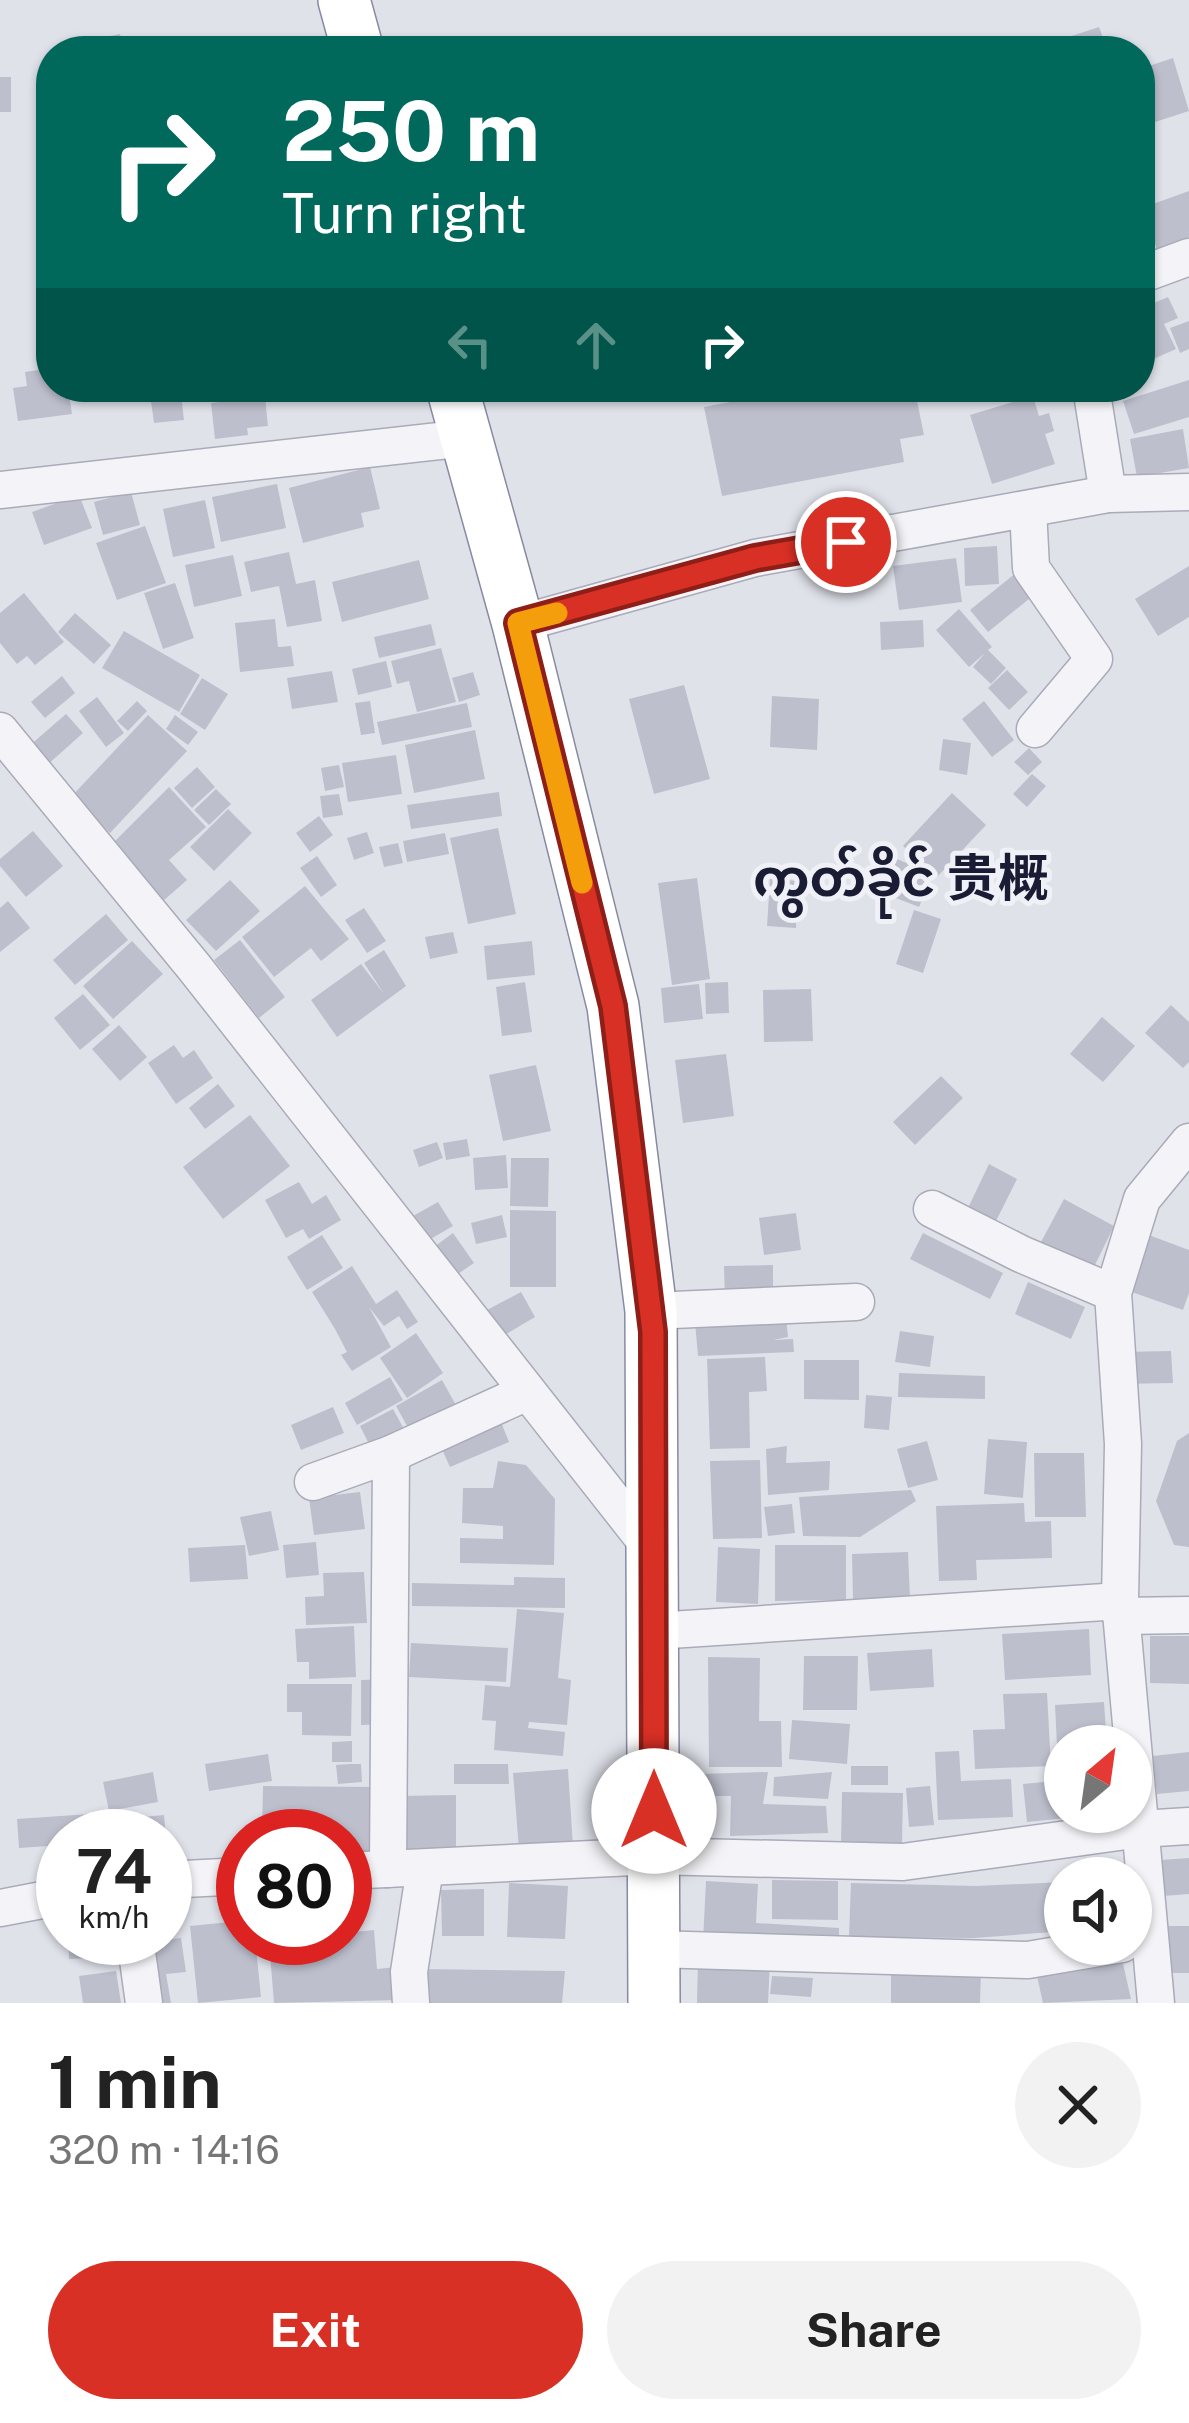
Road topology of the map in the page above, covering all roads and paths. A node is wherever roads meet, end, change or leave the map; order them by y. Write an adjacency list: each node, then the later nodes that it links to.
1 (344, 0): 2 (highway)
2 (354, 36)
3 (1189, 257): 4 (street)
4 (1155, 269)
5 (456, 402): 7 (highway)
6 (1093, 402): 10 (street)
7 (466, 438): 8 (street); 12 (highway)
8 (0, 490)
9 (1189, 492): 10 (street)
10 (1108, 494): 11 (street)
11 (1028, 509): 12 (street); 13 (street)
12 (518, 623): 19 (highway)
13 (1035, 729)
14 (0, 731): 20 (street)
15 (1189, 1142): 17 (street)
16 (932, 1209): 17 (street)
17 (1113, 1293): 24 (street)
18 (856, 1302): 19 (street)
19 (651, 1311): 23 (highway)
20 (527, 1392): 21 (street); 23 (street)
21 (391, 1454): 22 (street); 33 (street)
22 (313, 1482)
23 (654, 1552): 26 (highway)
24 (1120, 1609): 25 (street); 26 (street); 27 (street)
25 (1189, 1615)
26 (654, 1631): 31 (highway)
27 (1131, 1725)
28 (1189, 1826): 29 (street)
29 (1152, 1828)
30 (1105, 1833): 31 (street)
31 (654, 1856): 32 (street); 37 (highway)
32 (425, 1868): 33 (street); 42 (street)
33 (388, 1869): 34 (street)
34 (372, 1870)
35 (36, 1901): 36 (street)
36 (0, 1908)
37 (654, 1948): 38 (street); 43 (highway)
38 (1044, 1957)
39 (139, 1965): 41 (street)
40 (1142, 1965): 44 (street)
41 (144, 2003)
42 (411, 2003)
43 (654, 2003)
44 (1156, 2003)

